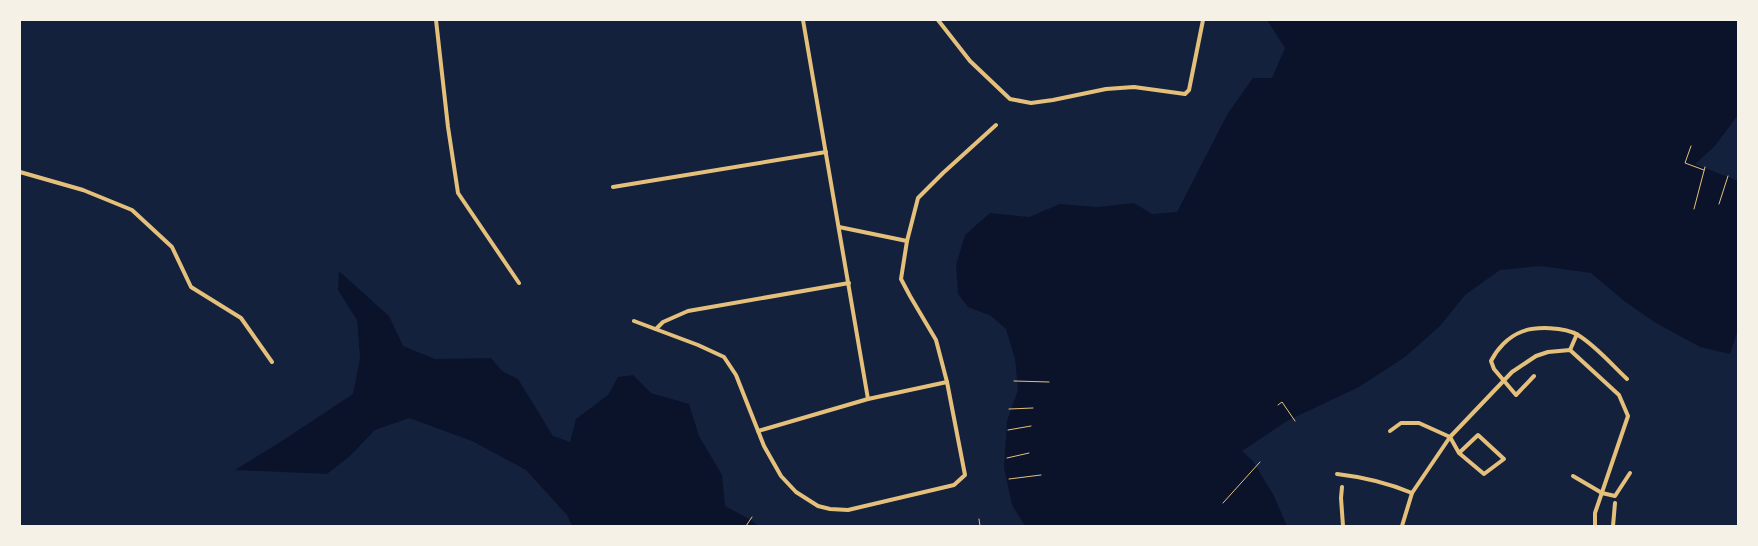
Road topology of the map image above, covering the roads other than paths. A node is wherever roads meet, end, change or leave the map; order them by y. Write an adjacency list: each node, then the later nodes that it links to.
1 (436, 20): 11 (street)
2 (803, 20): 6 (street)
3 (938, 20): 4 (street)
4 (1203, 20)
5 (996, 125): 10 (street)
6 (826, 152): 8 (street); 9 (street)
7 (20, 172): 17 (street)
8 (612, 186)
9 (839, 227): 10 (street); 12 (street)
10 (907, 241): 20 (street)
11 (519, 283)
12 (849, 283): 14 (street); 22 (street)
13 (634, 321): 14 (street)
14 (656, 329): 23 (street)
15 (1577, 334): 16 (street); 19 (street); 21 (street)
16 (1570, 350): 21 (street); 31 (street)
17 (272, 362)
18 (1534, 376): 21 (street)
19 (1627, 379)
20 (947, 382): 22 (street); 23 (street)
21 (1503, 382): 25 (street)
22 (868, 399): 23 (street)
23 (758, 431)
24 (1390, 431): 25 (street)
25 (1450, 437): 26 (street); 32 (street)
26 (1459, 453): 26 (street)
27 (1630, 473): 31 (street)
28 (1336, 474): 32 (street)
29 (1573, 476): 31 (street)
30 (1342, 487): 34 (street)
31 (1602, 492): 36 (street)
32 (1412, 493): 35 (street)
33 (1616, 503): 37 (street)
34 (1343, 526)
35 (1402, 526)
36 (1594, 526)
37 (1613, 526)

